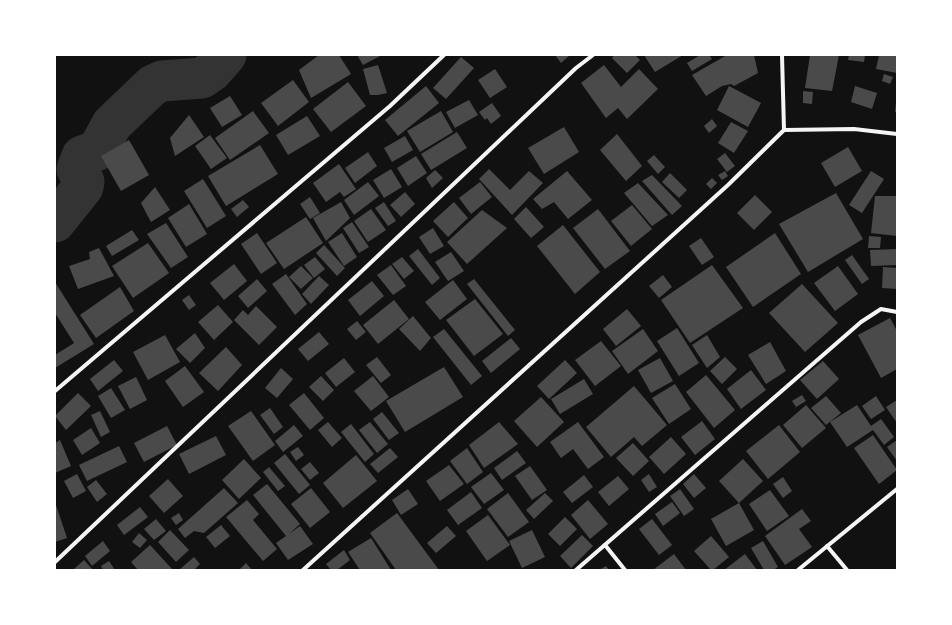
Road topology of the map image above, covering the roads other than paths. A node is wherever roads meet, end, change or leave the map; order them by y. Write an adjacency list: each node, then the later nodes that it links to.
1 (444, 55): 7 (street)
2 (593, 55): 11 (street)
3 (782, 55): 4 (street)
4 (784, 130): 5 (street); 12 (street)
5 (897, 134)
6 (897, 312): 9 (street)
7 (55, 391)
8 (897, 489): 10 (street)
9 (605, 545): 13 (street); 14 (street)
10 (827, 546): 15 (street); 16 (street)
11 (55, 562)
12 (303, 570)
13 (576, 570)
14 (625, 570)
15 (798, 570)
16 (847, 570)

